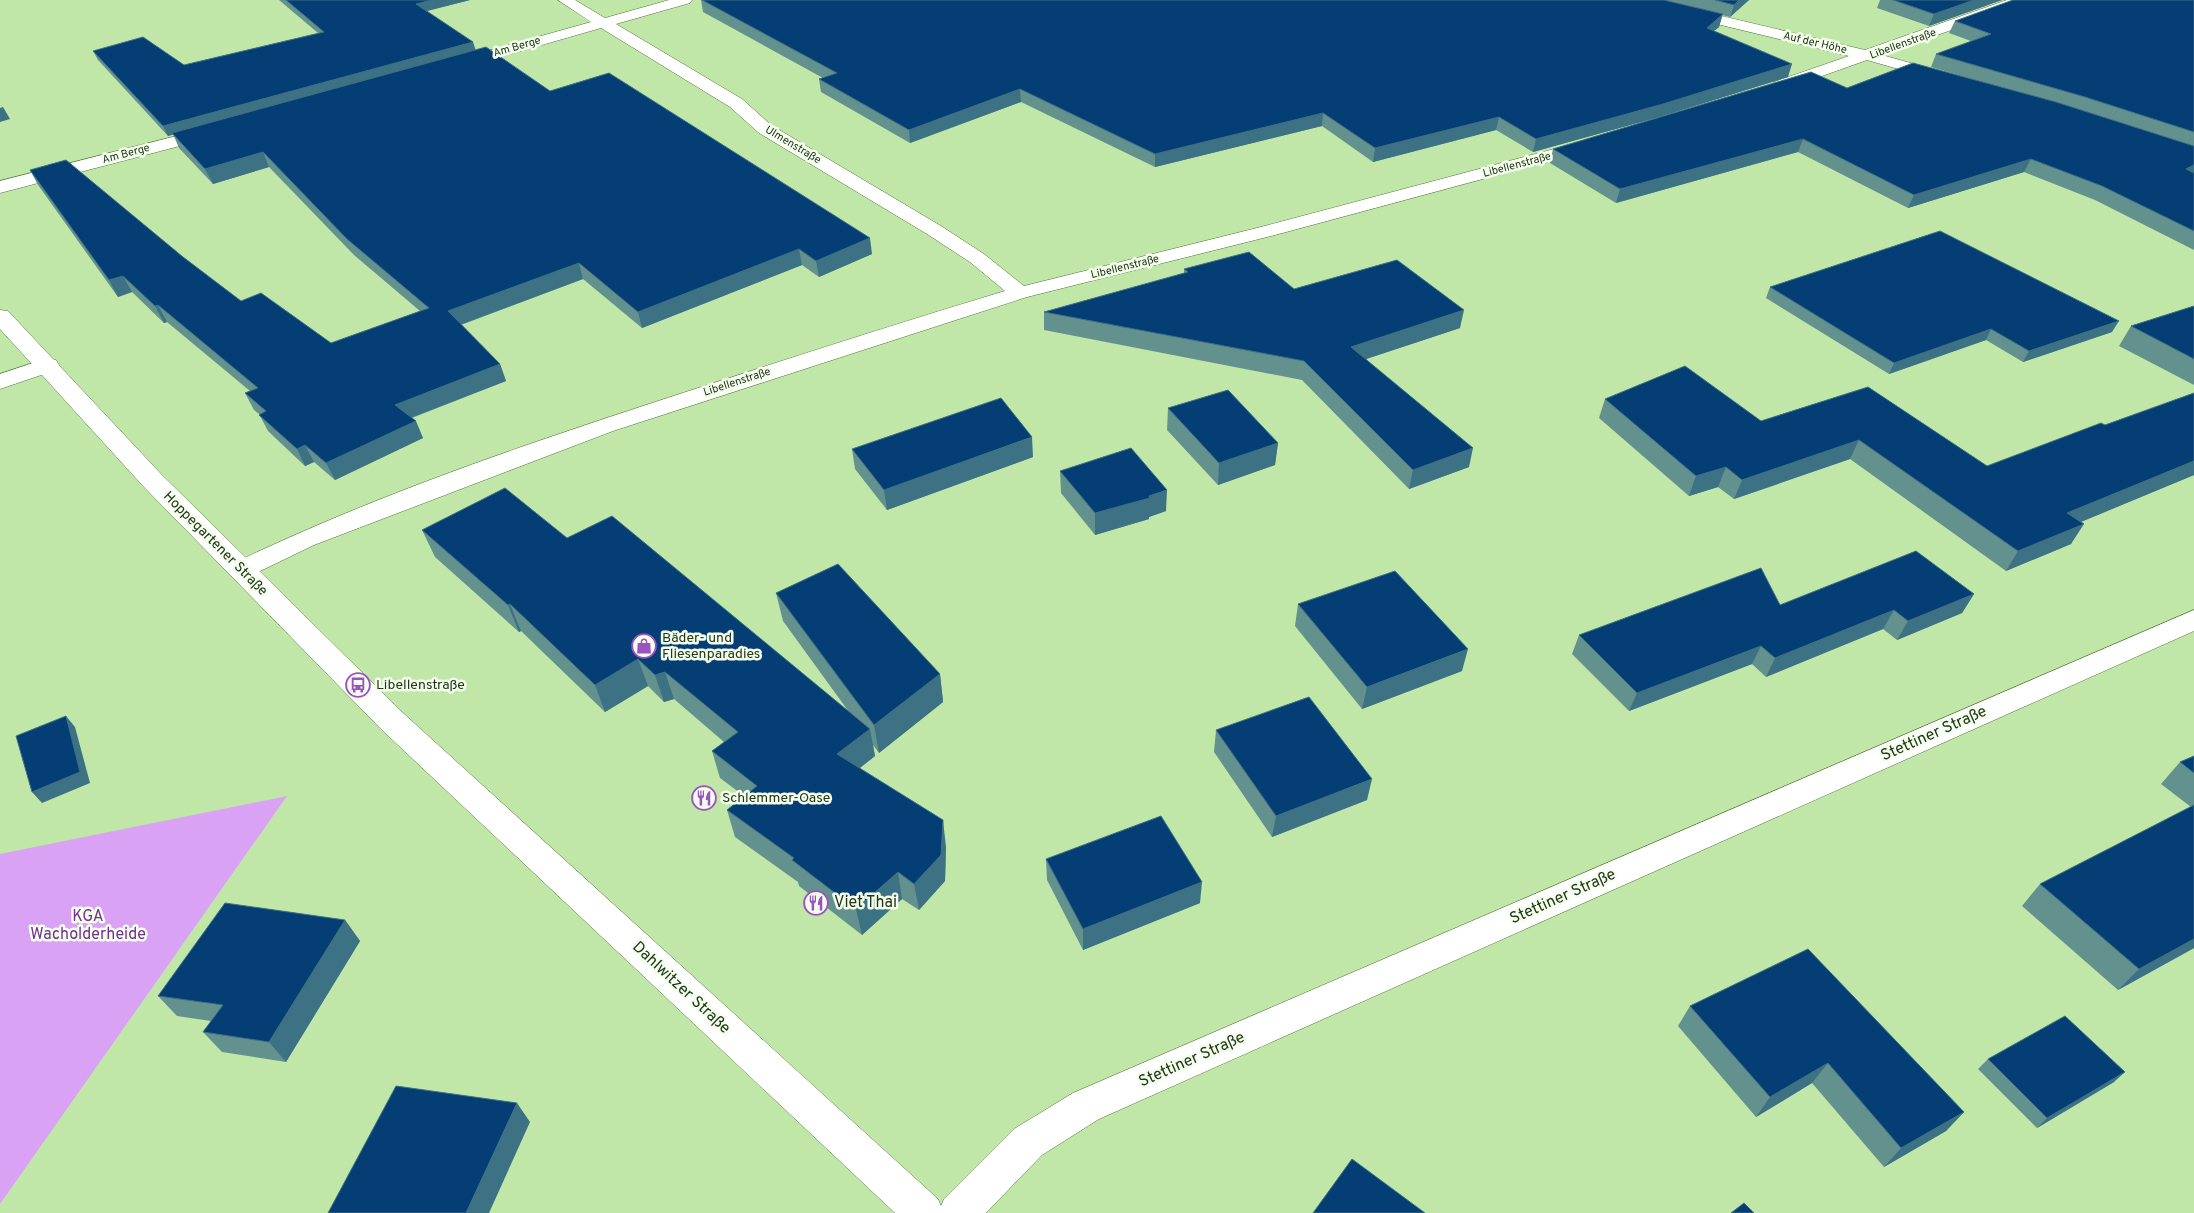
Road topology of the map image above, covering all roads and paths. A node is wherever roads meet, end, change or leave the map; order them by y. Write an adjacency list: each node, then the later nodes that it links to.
1 (565, 0): 5 (street, Ulmenstraße)
2 (685, 0): 5 (street, Am Berge)
3 (1635, 0): 6 (street, Auf der Höhe)
4 (2021, 0): 6 (street, Libellenstraße)
5 (604, 23): 7 (street, Am Berge); 13 (street, Ulmenstraße)
6 (1870, 56): 8 (street, Auf der Höhe); 9 (street, Libellenstraße)
7 (440, 69)
8 (1956, 80)
9 (1759, 93)
10 (224, 128): 12 (street, Am Berge)
11 (1601, 141): 13 (street, Libellenstraße)
12 (0, 187)
13 (1020, 293): 17 (street, Libellenstraße)
14 (0, 316): 15 (street, Hoppegartener Straße)
15 (48, 366): 16 (street); 17 (street, Hoppegartener Straße)
16 (0, 382)
17 (241, 570): 19 (street, Hoppegartener Straße)
18 (2194, 620): 21 (street, Stettiner Straße)
19 (438, 764): 20 (street, Dahlwitzer Straße)
20 (924, 1213)
21 (958, 1213)

